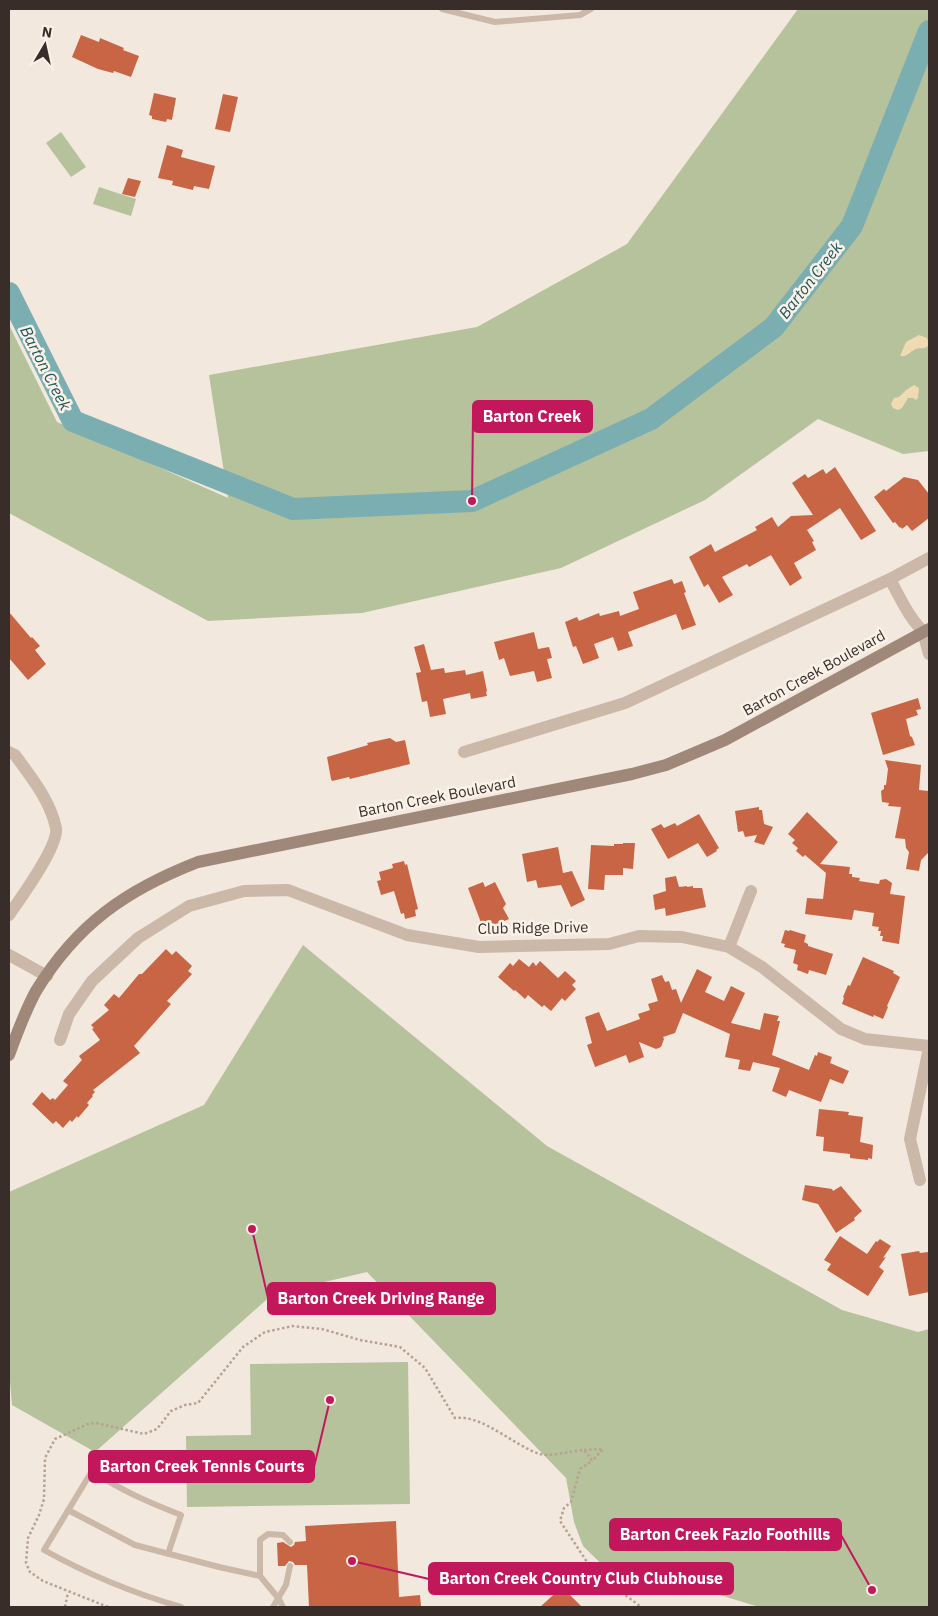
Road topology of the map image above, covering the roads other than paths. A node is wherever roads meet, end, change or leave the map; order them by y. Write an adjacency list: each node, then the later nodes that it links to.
1 (442, 9): 2 (lane)
2 (591, 9)
3 (929, 558): 4 (street)
4 (890, 579): 5 (street); 8 (street)
5 (927, 633): 6 (street); 13 (street, Barton Creek Boulevard)
6 (929, 654)
7 (9, 752): 10 (street)
8 (464, 752)
9 (752, 891): 11 (street)
10 (9, 915)
11 (728, 948): 14 (street, Club Ridge Drive); 15 (street, Club Ridge Drive)
12 (9, 955): 13 (street)
13 (47, 976): 16 (street, Barton Creek Boulevard)
14 (60, 1040)
15 (929, 1047): 17 (street)
16 (9, 1055)
17 (920, 1180)
18 (68, 1510): 20 (lane); 20 (lane); 24 (lane)
19 (290, 1542): 22 (lane)
20 (168, 1554): 22 (lane)
21 (290, 1566): 23 (lane)
22 (260, 1576): 23 (lane)
23 (279, 1599): 25 (lane); 26 (lane)
24 (181, 1607)
25 (273, 1607)
26 (283, 1607)

